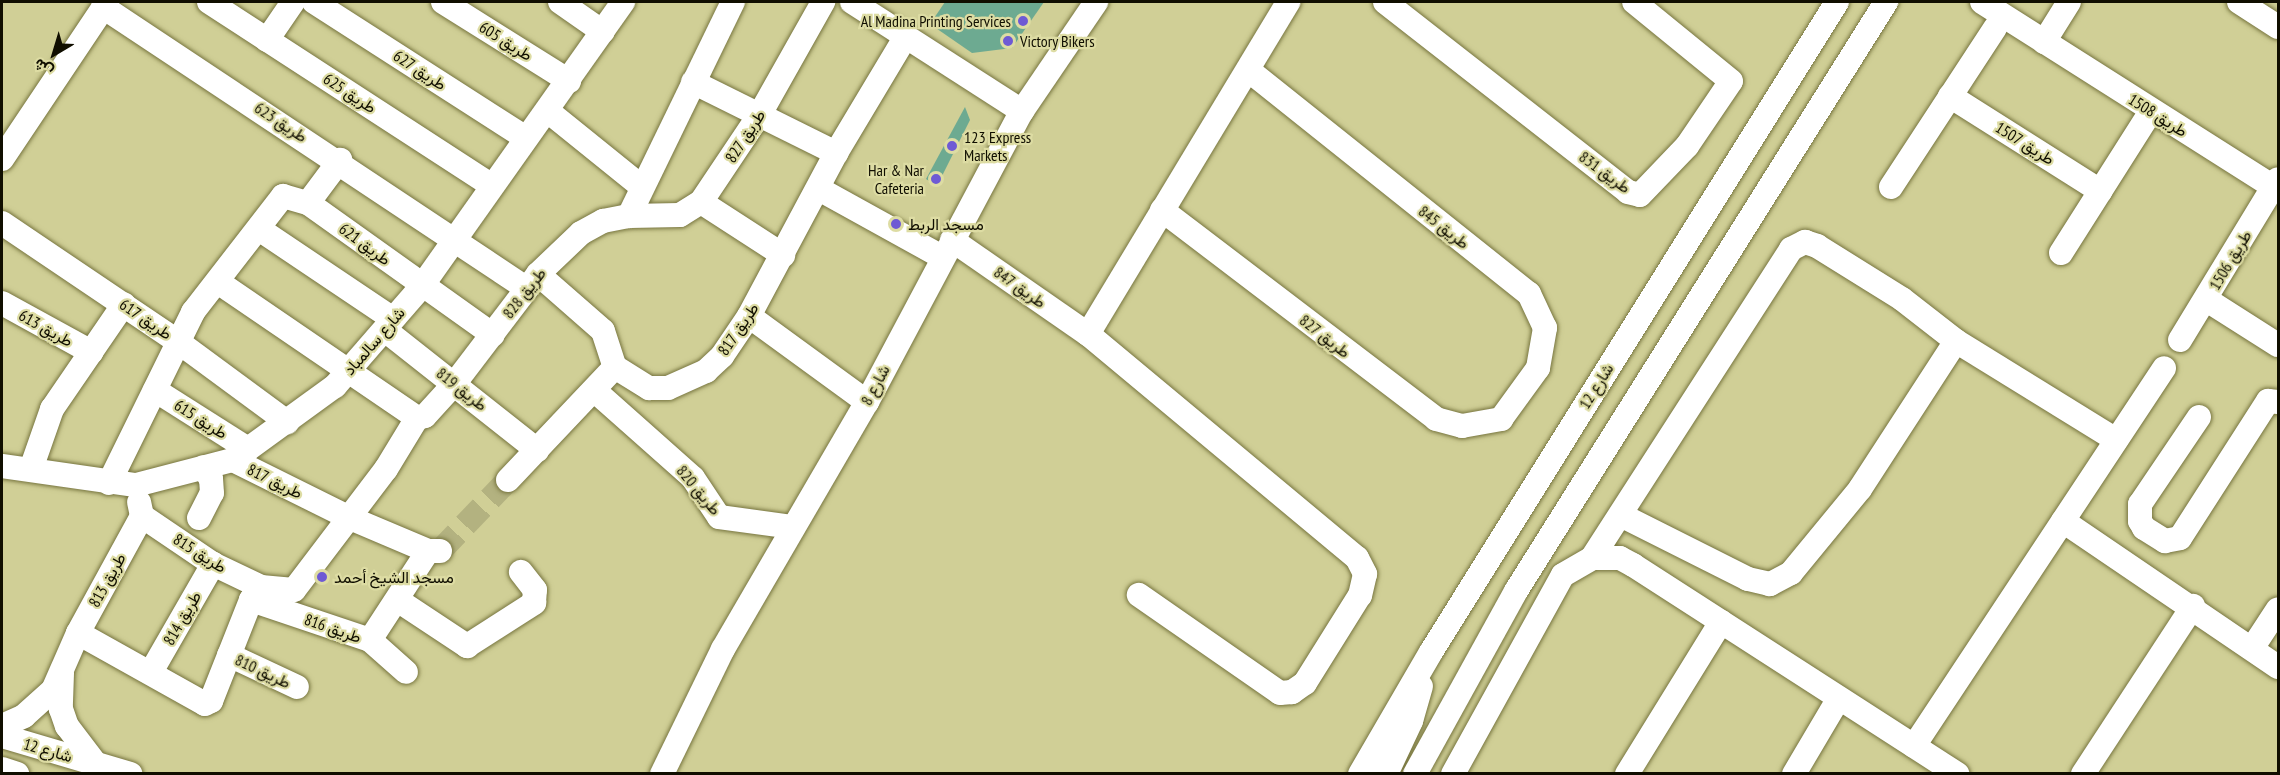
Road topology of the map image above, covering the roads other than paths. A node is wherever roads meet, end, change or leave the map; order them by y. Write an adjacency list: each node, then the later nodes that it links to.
1 (209, 2): 24 (street, طريق 625)
2 (293, 2): 24 (street)
3 (314, 2): 34 (street, طريق 627)
4 (443, 2): 27 (street, طريق 605)
5 (560, 2): 22 (street)
6 (623, 2): 22 (street, شارع سالمباد)
7 (733, 2): 28 (street)
8 (824, 2): 33 (street, طريق 827)
9 (852, 2): 23 (street)
10 (1096, 2): 30 (street, شارع 8)
11 (1288, 2): 26 (street)
12 (1385, 2): 13 (street, طريق 831)
13 (1634, 2)
14 (1837, 2): 108 (street, شارع 12)
15 (1886, 2): 126 (street)
16 (1982, 2): 25 (street, طريق 1508)
17 (2069, 2): 25 (street)
18 (2239, 2): 20 (street)
19 (105, 4): 36 (street); 37 (street, طريق 623)
20 (2278, 27)
21 (1995, 28): 29 (street)
22 (603, 32): 27 (street, شارع سالمباد)
23 (906, 36): 30 (street); 35 (street, طريق 817)
24 (267, 40): 39 (street, طريق 625)
25 (2044, 42): 31 (street, طريق 1508)
26 (1248, 70): 46 (street); 79 (street, طريق 845)
27 (569, 81): 32 (street, شارع سالمباد)
28 (693, 82): 33 (street); 40 (street)
29 (1950, 96): 41 (street); 43 (street, طريق 1507)
30 (1022, 111): 51 (street, شارع 8)
31 (2151, 111): 38 (street, طريق 1508); 43 (street)
32 (549, 112): 34 (street, شارع سالمباد); 40 (street)
33 (760, 114): 35 (street); 45 (street, طريق 827)
34 (526, 138): 39 (street, شارع سالمباد)
35 (836, 153): 42 (street, طريق 817)
36 (2, 159)
37 (339, 160): 44 (street); 50 (street, طريق 623)
38 (2276, 183): 57 (street, طريق 1506)
39 (491, 185): 50 (street, شارع سالمباد)
40 (642, 187): 47 (street)
41 (1891, 187)
42 (819, 189): 51 (street, طريق 847); 53 (street, طريق 817)
43 (2100, 191): 52 (street)
44 (299, 199): 49 (street, طريق 615); 56 (street, طريق 621)
45 (701, 202): 47 (street, طريق 827); 53 (street)
46 (1162, 210): 62 (street); 79 (street, طريق 827)
47 (629, 216): 54 (street, طريق 828)
48 (2, 223): 59 (street, طريق 617)
49 (260, 229): 55 (street, طريق 615); 61 (street, طريق 819)
50 (455, 241): 54 (street); 56 (street, شارع سالمباد)
51 (947, 249): 62 (street, طريق 847); 75 (street, شارع 8)
52 (2061, 253)
53 (783, 255): 60 (street, طريق 817)
54 (532, 281): 63 (street, طريق 828); 69 (street)
55 (218, 282): 65 (street, طريق 615); 71 (street)
56 (422, 286): 61 (street, شارع سالمباد); 63 (street)
57 (2207, 300): 64 (street, طريق 1506); 67 (street)
58 (2, 303): 68 (street, طريق 613)
59 (124, 304): 65 (street, طريق 617); 68 (street)
60 (749, 316): 69 (street, طريق 817); 75 (street)
61 (389, 325): 71 (street, شارع سالمباد); 72 (street, طريق 819)
62 (1088, 334): 100 (street, طريق 847)
63 (493, 335): 72 (street, طريق 828)
64 (2180, 340)
65 (177, 341): 73 (street, طريق 615); 80 (street, طريق 617)
66 (1956, 341): 81 (street); 90 (street); 90 (street)
67 (2278, 345)
68 (91, 352): 86 (street)
69 (615, 367): 74 (street)
70 (2164, 368): 81 (street)
71 (348, 371): 78 (street); 80 (street, شارع سالمباد)
72 (455, 383): 78 (street, طريق 828); 82 (street, طريق 819)
73 (155, 390): 83 (street, طريق 615); 88 (street, طريق 615)
74 (594, 390): 82 (street); 95 (street, طريق 820)
75 (867, 402): 95 (street, شارع 8)
76 (2278, 402): 77 (street)
77 (2199, 417)
78 (417, 418): 93 (street, طريق 828)
79 (1501, 419)
80 (287, 422): 83 (street, شارع سالمباد)
81 (2116, 440): 94 (street)
82 (537, 450): 87 (street)
83 (240, 454): 85 (street, شارع سالمباد); 93 (street, طريق 817)
84 (2, 466): 86 (street, شارع سالمباد)
85 (203, 468): 89 (street, شارع سالمباد); 92 (street)
86 (31, 469): 88 (street, شارع سالمباد)
87 (508, 480)
88 (109, 483): 89 (street, شارع سالمباد)
89 (136, 485): 91 (street)
90 (1621, 515): 96 (street)
91 (142, 516): 97 (street, طريق 815); 105 (street, طريق 813)
92 (199, 518)
93 (350, 518): 99 (street, طريق 828); 101 (street, طريق 817)
94 (2063, 521): 102 (street); 118 (street)
95 (794, 527): 123 (street, شارع 8)
96 (1592, 558): 104 (street); 127 (street)
97 (213, 564): 99 (street, طريق 815); 111 (street, طريق 814)
98 (521, 572): 101 (street)
99 (256, 593): 106 (street, طريق 816); 109 (street)
100 (1139, 595)
101 (399, 601): 106 (street)
102 (2193, 606): 107 (street); 131 (street)
103 (2278, 609): 107 (street)
104 (1721, 622): 115 (street); 128 (street)
105 (78, 633): 111 (street); 113 (street, طريق 813)
106 (370, 640): 112 (street, طريق 816)
107 (2253, 647): 110 (street)
108 (1431, 652): 124 (street, شارع 12); 125 (street)
109 (229, 655): 111 (street); 114 (street, طريق 810)
110 (2278, 667)
111 (151, 672)
112 (406, 672)
113 (62, 673): 116 (street, طريق 813); 119 (street, طريق 813)
114 (297, 687)
115 (1839, 698): 118 (street); 129 (street)
116 (2, 726)
117 (2, 736): 119 (street, شارع 12)
118 (1914, 746): 130 (street)
119 (96, 764): 122 (street, شارع 12)
120 (2, 769): 121 (street, شارع 12)
121 (17, 774)
122 (130, 774)
123 (662, 774)
124 (1360, 774)
125 (1386, 774)
126 (1415, 774)
127 (1453, 774)
128 (1627, 774)
129 (1794, 774)
130 (1957, 774)
131 (2083, 774)

